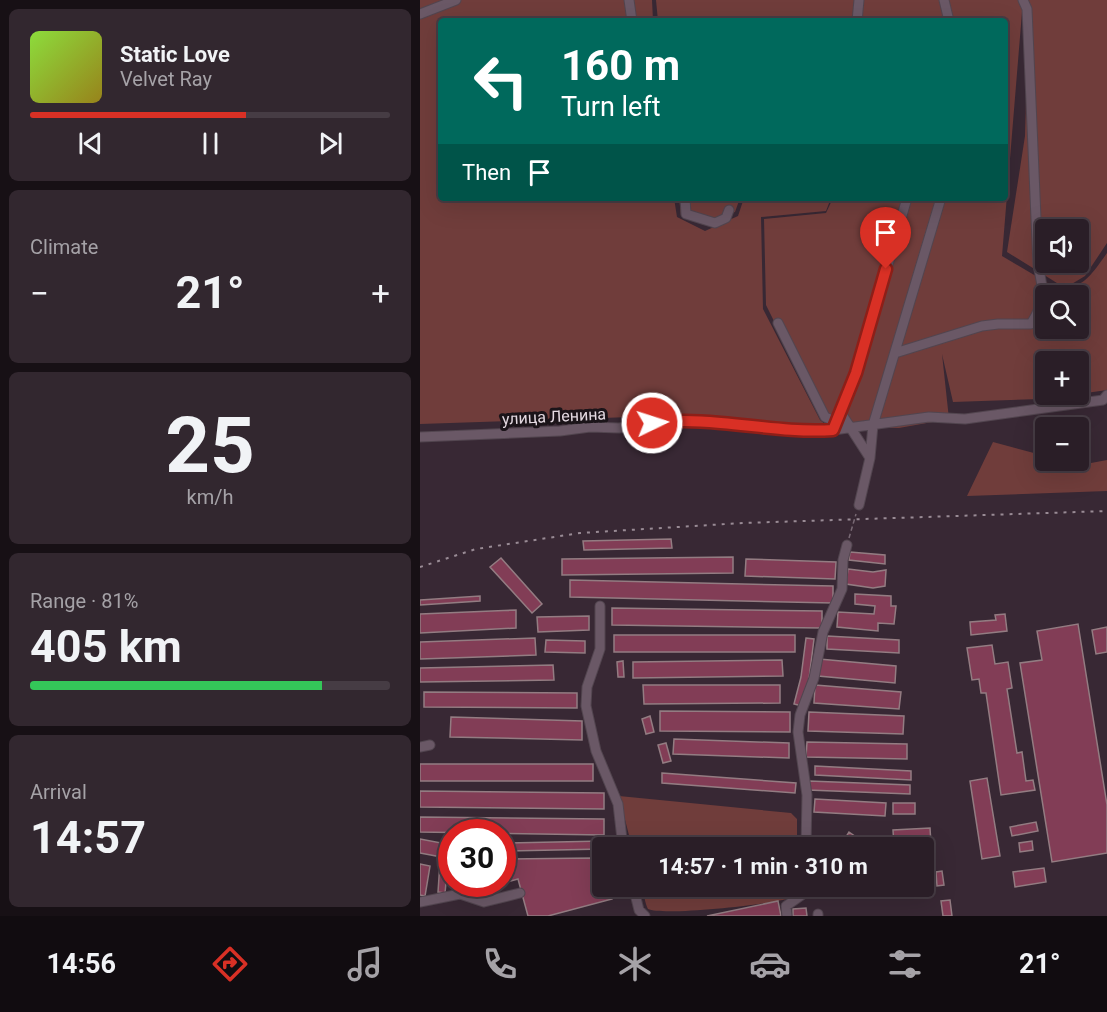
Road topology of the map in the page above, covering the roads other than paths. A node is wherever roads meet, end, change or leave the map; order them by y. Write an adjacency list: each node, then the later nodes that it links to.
1 (456, 0): 6 (street)
2 (628, 0): 7 (street)
3 (859, 0): 8 (street)
4 (944, 0): 9 (street)
5 (1023, 0): 15 (street)
6 (420, 14)
7 (631, 18)
8 (857, 18)
9 (948, 18)
10 (685, 201): 13 (street)
11 (906, 201): 17 (street)
12 (940, 201): 15 (street)
13 (729, 210)
14 (778, 323): 17 (street)
15 (895, 354): 18 (street)
16 (1107, 395): 18 (street, улица Ленина)
17 (837, 422): 19 (street, улица Ленина); 19 (street); 20 (street, улица Ленина)
18 (873, 425): 19 (street, улица Ленина); 21 (street)
19 (850, 429): 21 (street)
20 (420, 437)
21 (870, 458): 22 (street)
22 (859, 505)
23 (847, 545): 26 (street)
24 (600, 606): 25 (street)
25 (622, 837)
26 (806, 837)
27 (520, 893): 30 (street)
28 (636, 897): 31 (street)
29 (799, 897): 32 (street)
30 (420, 902)
31 (645, 916)
32 (787, 916)

